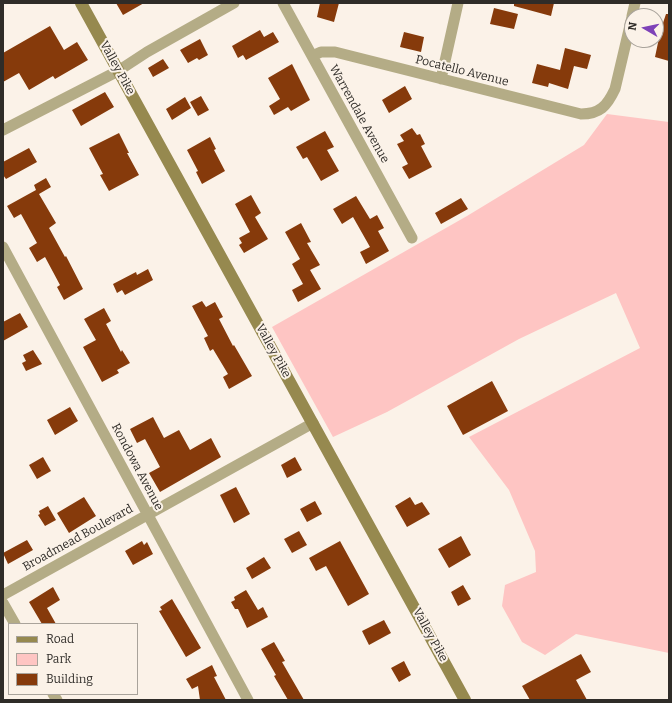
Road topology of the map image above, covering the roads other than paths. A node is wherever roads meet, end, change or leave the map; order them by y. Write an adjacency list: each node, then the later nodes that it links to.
1 (81, 3): 7 (street, Valley Pike)
2 (234, 3): 7 (street)
3 (283, 3): 6 (street, Warrendale Avenue)
4 (458, 3): 8 (street)
5 (625, 48): 8 (street, Pocatello Avenue)
6 (312, 56): 8 (street, Pocatello Avenue); 10 (street, Warrendale Avenue)
7 (118, 71): 9 (street); 12 (street, Valley Pike)
8 (441, 79)
9 (3, 130)
10 (412, 238)
11 (3, 247): 13 (street, Rondowa Avenue)
12 (313, 423): 13 (street, Broadmead Boulevard); 18 (street, Valley Pike)
13 (148, 514): 14 (street, Broadmead Boulevard); 17 (street, Rondowa Avenue)
14 (3, 595)
15 (3, 603): 16 (street)
16 (14, 623)
17 (248, 700)
18 (465, 700)

